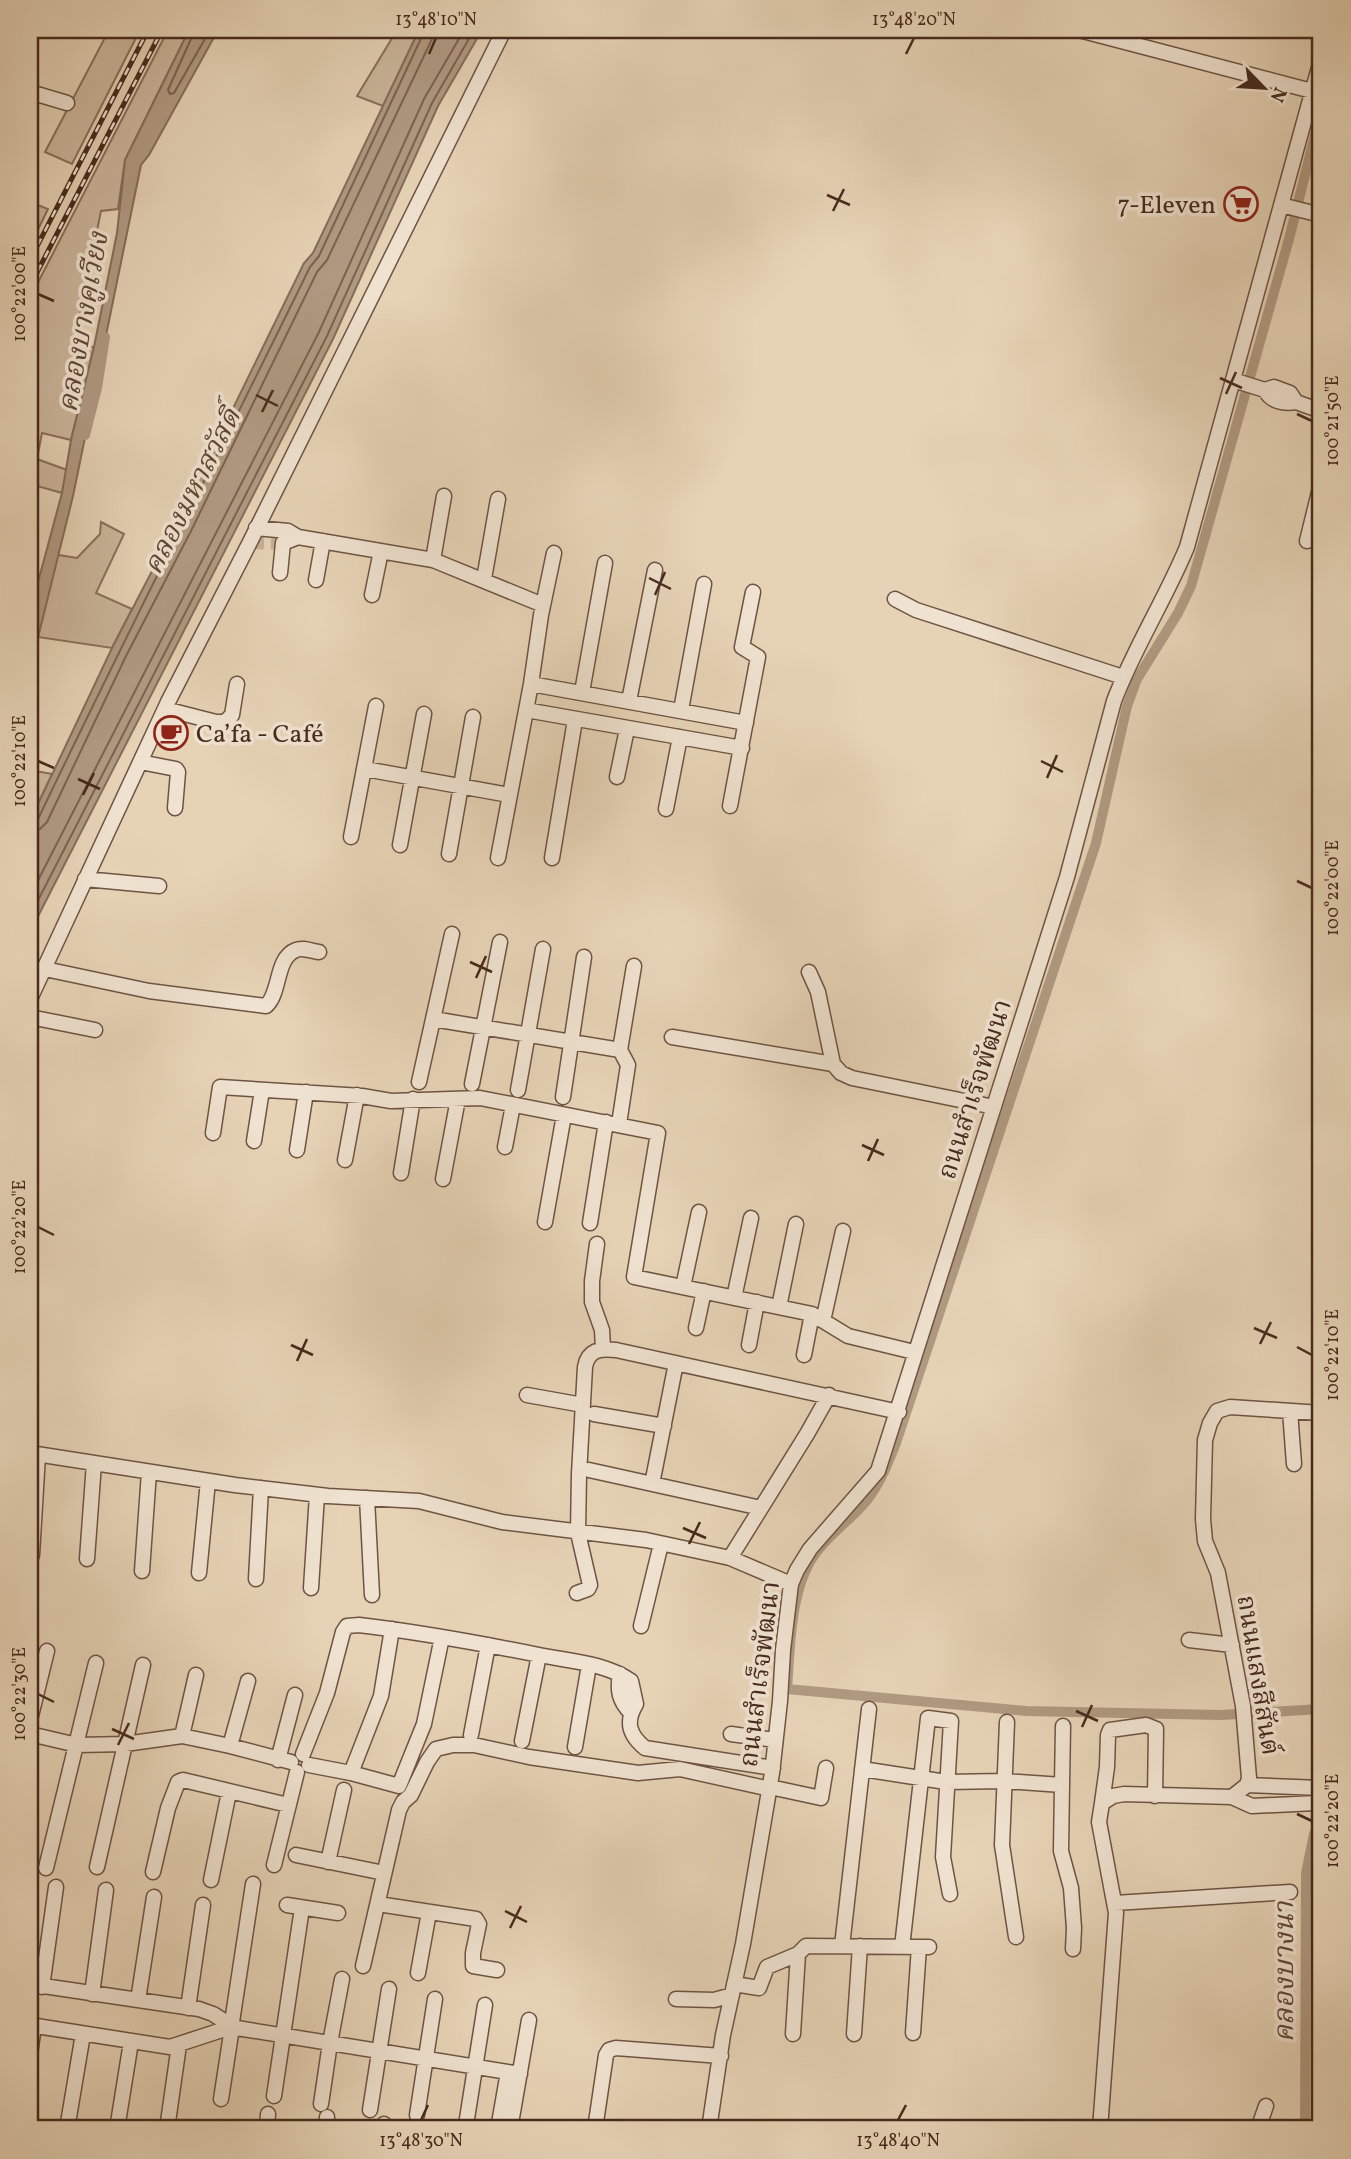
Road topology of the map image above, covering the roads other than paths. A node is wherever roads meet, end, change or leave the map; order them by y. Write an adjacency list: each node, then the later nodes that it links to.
1 (504, 30): 14 (street)
2 (1079, 30): 4 (street)
3 (1321, 60): 4 (street, ถนนสำเร็จพัฒนา)
4 (1312, 91): 7 (street, ถนนสำเร็จพัฒนา)
5 (30, 92): 6 (street)
6 (67, 103)
7 (1287, 206): 8 (street); 9 (street, ถนนสำเร็จพัฒนา)
8 (1318, 215)
9 (1239, 382): 10 (street); 31 (street, ถนนสำเร็จพัฒนา)
10 (1321, 411)
11 (1321, 484): 17 (street)
12 (444, 496): 20 (street)
13 (498, 499): 24 (street)
14 (256, 528): 15 (street); 37 (street)
15 (298, 537): 16 (street); 23 (street)
16 (323, 541): 18 (street); 25 (street)
17 (1307, 541)
18 (381, 551): 20 (street); 28 (street)
19 (554, 553): 30 (street)
20 (433, 560): 24 (street)
21 (605, 563): 34 (street)
22 (655, 570): 35 (street)
23 (280, 573)
24 (484, 579): 30 (street)
25 (316, 580)
26 (704, 584): 39 (street)
27 (753, 592): 43 (street)
28 (372, 596)
29 (895, 599): 31 (street)
30 (543, 605): 33 (street)
31 (1123, 677): 91 (street, ถนนสำเร็จพัฒนา)
32 (237, 684): 37 (street)
33 (531, 684): 34 (street); 38 (street)
34 (582, 692): 35 (street)
35 (629, 701): 39 (street)
36 (376, 706): 48 (street)
37 (164, 709): 47 (street)
38 (526, 710): 42 (street); 52 (street)
39 (681, 710): 43 (street)
40 (424, 714): 50 (street)
41 (473, 717): 51 (street)
42 (575, 720): 44 (street); 60 (street)
43 (746, 723): 46 (street)
44 (627, 729): 45 (street); 49 (street)
45 (680, 737): 46 (street); 55 (street)
46 (742, 748): 53 (street)
47 (140, 762): 54 (street); 61 (street)
48 (365, 769): 50 (street); 56 (street)
49 (617, 777)
50 (412, 778): 51 (street); 57 (street)
51 (461, 787): 52 (street); 58 (street)
52 (509, 796): 59 (street)
53 (730, 806)
54 (175, 808)
55 (666, 809)
56 (351, 837)
57 (400, 845)
58 (449, 855)
59 (498, 858)
60 (552, 858)
61 (85, 879): 62 (street); 69 (street)
62 (159, 886)
63 (452, 934): 73 (street)
64 (500, 942): 74 (street)
65 (543, 949): 76 (street)
66 (319, 952): 69 (street)
67 (584, 957): 78 (street)
68 (634, 966): 79 (street)
69 (45, 969): 71 (street)
70 (809, 972): 80 (street)
71 (30, 999)
72 (30, 1017): 75 (street)
73 (433, 1019): 74 (street); 81 (street)
74 (484, 1027): 76 (street); 82 (street)
75 (95, 1030)
76 (529, 1034): 78 (street); 84 (street)
77 (671, 1037): 80 (street)
78 (572, 1042): 79 (street); 87 (street)
79 (620, 1050): 93 (street)
80 (833, 1064): 91 (street)
81 (419, 1082)
82 (472, 1084)
83 (262, 1090): 85 (street); 94 (street); 95 (street)
84 (518, 1090)
85 (306, 1092): 86 (street); 97 (street)
86 (357, 1095): 89 (street); 98 (street)
87 (563, 1097)
88 (458, 1098): 89 (street); 90 (street); 100 (street)
89 (413, 1099): 99 (street)
90 (513, 1105): 92 (street); 96 (street)
91 (994, 1108): 117 (street, ถนนสำเร็จพัฒนา)
92 (564, 1115): 93 (street); 103 (street)
93 (612, 1123): 104 (street); 108 (street)
94 (213, 1133)
95 (254, 1141)
96 (505, 1147)
97 (297, 1150)
98 (345, 1160)
99 (401, 1172)
100 (443, 1179)
101 (699, 1212): 108 (street)
102 (751, 1218): 110 (street)
103 (545, 1222)
104 (590, 1223)
105 (796, 1224): 112 (street)
106 (843, 1231): 113 (street)
107 (597, 1244): 116 (street)
108 (683, 1287): 109 (street)
109 (704, 1292): 110 (street); 114 (street)
110 (734, 1298): 111 (street)
111 (757, 1302): 112 (street); 115 (street)
112 (779, 1307): 113 (street)
113 (818, 1317): 117 (street); 118 (street)
114 (696, 1328)
115 (749, 1345)
116 (603, 1348): 119 (street); 122 (street)
117 (914, 1352): 124 (street, ถนนสำเร็จพัฒนา)
118 (804, 1355)
119 (676, 1363): 121 (street); 126 (street)
120 (527, 1395): 122 (street)
121 (829, 1395): 124 (street); 137 (street)
122 (588, 1410): 126 (street); 138 (street)
123 (1290, 1411): 125 (street, ถนนแสงสีสันต์); 129 (street); 155 (street, ถนนแสงสีสันต์)
124 (899, 1412): 146 (street, ถนนสำเร็จพัฒนา)
125 (1321, 1413)
126 (664, 1426): 133 (street)
127 (34, 1454): 128 (street); 140 (street)
128 (94, 1463): 131 (street); 142 (street)
129 (1294, 1464)
130 (589, 1470): 133 (street)
131 (149, 1472): 132 (street); 143 (street)
132 (208, 1481): 134 (street); 144 (street)
133 (652, 1484): 137 (street)
134 (261, 1488): 135 (street); 145 (street)
135 (317, 1495): 136 (street); 147 (street)
136 (368, 1498): 138 (street); 149 (street)
137 (761, 1508): 141 (street)
138 (578, 1533): 139 (street); 148 (street)
139 (661, 1544): 141 (street); 150 (street)
140 (32, 1555)
141 (730, 1558): 146 (street)
142 (87, 1559)
143 (142, 1571)
144 (200, 1573)
145 (256, 1579)
146 (791, 1584): 172 (street, ถนนสำเร็จพัฒนา)
147 (311, 1588)
148 (577, 1593)
149 (372, 1595)
150 (641, 1626)
151 (392, 1629): 152 (street); 178 (street); 182 (street)
152 (442, 1637): 154 (street); 182 (street)
153 (1189, 1640): 155 (street)
154 (488, 1645): 157 (street); 170 (street)
155 (1232, 1645): 187 (street, ถนนแสงสีสันต์)
156 (47, 1651): 165 (street)
157 (539, 1656): 160 (street); 173 (street)
158 (96, 1663): 175 (street)
159 (143, 1665): 174 (street)
160 (589, 1665): 177 (street); 179 (street)
161 (195, 1675): 171 (street)
162 (248, 1681): 176 (street)
163 (295, 1695): 178 (street)
164 (869, 1709): 181 (street)
165 (30, 1720)
166 (1007, 1723): 184 (street)
167 (1063, 1726): 186 (street)
168 (30, 1734): 175 (street)
169 (732, 1734): 172 (street)
170 (471, 1735)
171 (182, 1736): 174 (street); 176 (street)
172 (775, 1740): 179 (street, ถนนสำเร็จพัฒนา)
173 (522, 1741)
174 (125, 1744): 175 (street); 200 (street)
175 (78, 1745): 201 (street)
176 (230, 1746): 178 (street)
177 (575, 1747)
178 (296, 1763): 182 (street); 196 (street)
179 (773, 1768): 188 (street, ถนนสำเร็จพัฒนา)
180 (826, 1768): 188 (street)
181 (862, 1769): 183 (street); 219 (street)
182 (351, 1773)
183 (921, 1778): 185 (street); 185 (street); 221 (street)
184 (1003, 1781): 185 (street); 186 (street); 218 (street)
185 (946, 1782): 209 (street)
186 (1062, 1785): 222 (street)
187 (1247, 1785): 189 (street); 193 (street, ถนนแสงสีสันต์)
188 (770, 1788): 203 (street); 230 (street, ถนนสำเร็จพัฒนา)
189 (1321, 1788)
190 (344, 1790): 198 (street)
191 (229, 1793): 196 (street); 202 (street); 204 (street)
192 (1155, 1796): 193 (street); 195 (street); 195 (street)
193 (1231, 1797): 194 (street)
194 (1321, 1798)
195 (1102, 1803): 211 (street)
196 (288, 1805): 199 (street)
197 (296, 1855): 198 (street)
198 (328, 1862): 203 (street)
199 (274, 1865)
200 (97, 1867)
201 (46, 1868)
202 (153, 1872)
203 (384, 1873): 212 (street)
204 (211, 1880)
205 (253, 1884): 239 (street)
206 (56, 1887): 228 (street)
207 (106, 1890): 231 (street)
208 (1290, 1892): 211 (street)
209 (950, 1894)
210 (153, 1897): 234 (street)
211 (1115, 1903): 271 (street)
212 (378, 1904): 216 (street); 224 (street)
213 (203, 1905): 236 (street)
214 (287, 1905): 215 (street)
215 (302, 1908): 217 (street); 244 (street)
216 (429, 1912): 225 (street); 226 (street)
217 (338, 1913)
218 (1016, 1937)
219 (842, 1946): 220 (street); 223 (street)
220 (860, 1946): 221 (street); 243 (street)
221 (902, 1947): 240 (street)
222 (1073, 1949)
223 (798, 1954): 230 (street); 242 (street)
224 (363, 1966)
225 (497, 1970)
226 (418, 1973)
227 (342, 1979): 246 (street)
228 (36, 1985): 231 (street)
229 (389, 1989): 248 (street)
230 (733, 1990): 233 (street); 250 (street, ถนนสำเร็จพัฒนา)
231 (92, 1994): 234 (street)
232 (435, 1998): 251 (street)
233 (676, 1999)
234 (138, 2000): 236 (street)
235 (485, 2005): 252 (street)
236 (188, 2008): 239 (street)
237 (528, 2020): 253 (street)
238 (32, 2025): 241 (street); 249 (street)
239 (230, 2027): 244 (street); 247 (street); 255 (street)
240 (913, 2033)
241 (83, 2034): 245 (street); 263 (street)
242 (793, 2034)
243 (854, 2034)
244 (283, 2035): 246 (street); 254 (street)
245 (131, 2042): 247 (street); 264 (street)
246 (330, 2043): 248 (street); 260 (street)
247 (179, 2045): 262 (street)
248 (379, 2051): 251 (street); 257 (street)
249 (30, 2054)
250 (721, 2056): 269 (street); 270 (street, ถนนสำเร็จพัฒนา)
251 (426, 2060): 252 (street); 259 (street)
252 (476, 2068): 253 (street); 261 (street)
253 (514, 2073): 267 (street); 268 (street)
254 (274, 2096)
255 (221, 2099)
256 (1266, 2106): 272 (street)
257 (370, 2110)
258 (268, 2114): 266 (street)
259 (417, 2115)
260 (325, 2117)
261 (466, 2124)
262 (167, 2128): 265 (street)
263 (68, 2129)
264 (117, 2129)
265 (187, 2129)
266 (267, 2129)
267 (499, 2129)
268 (510, 2129)
269 (595, 2129)
270 (709, 2129)
271 (1100, 2129)
272 (1258, 2129)

